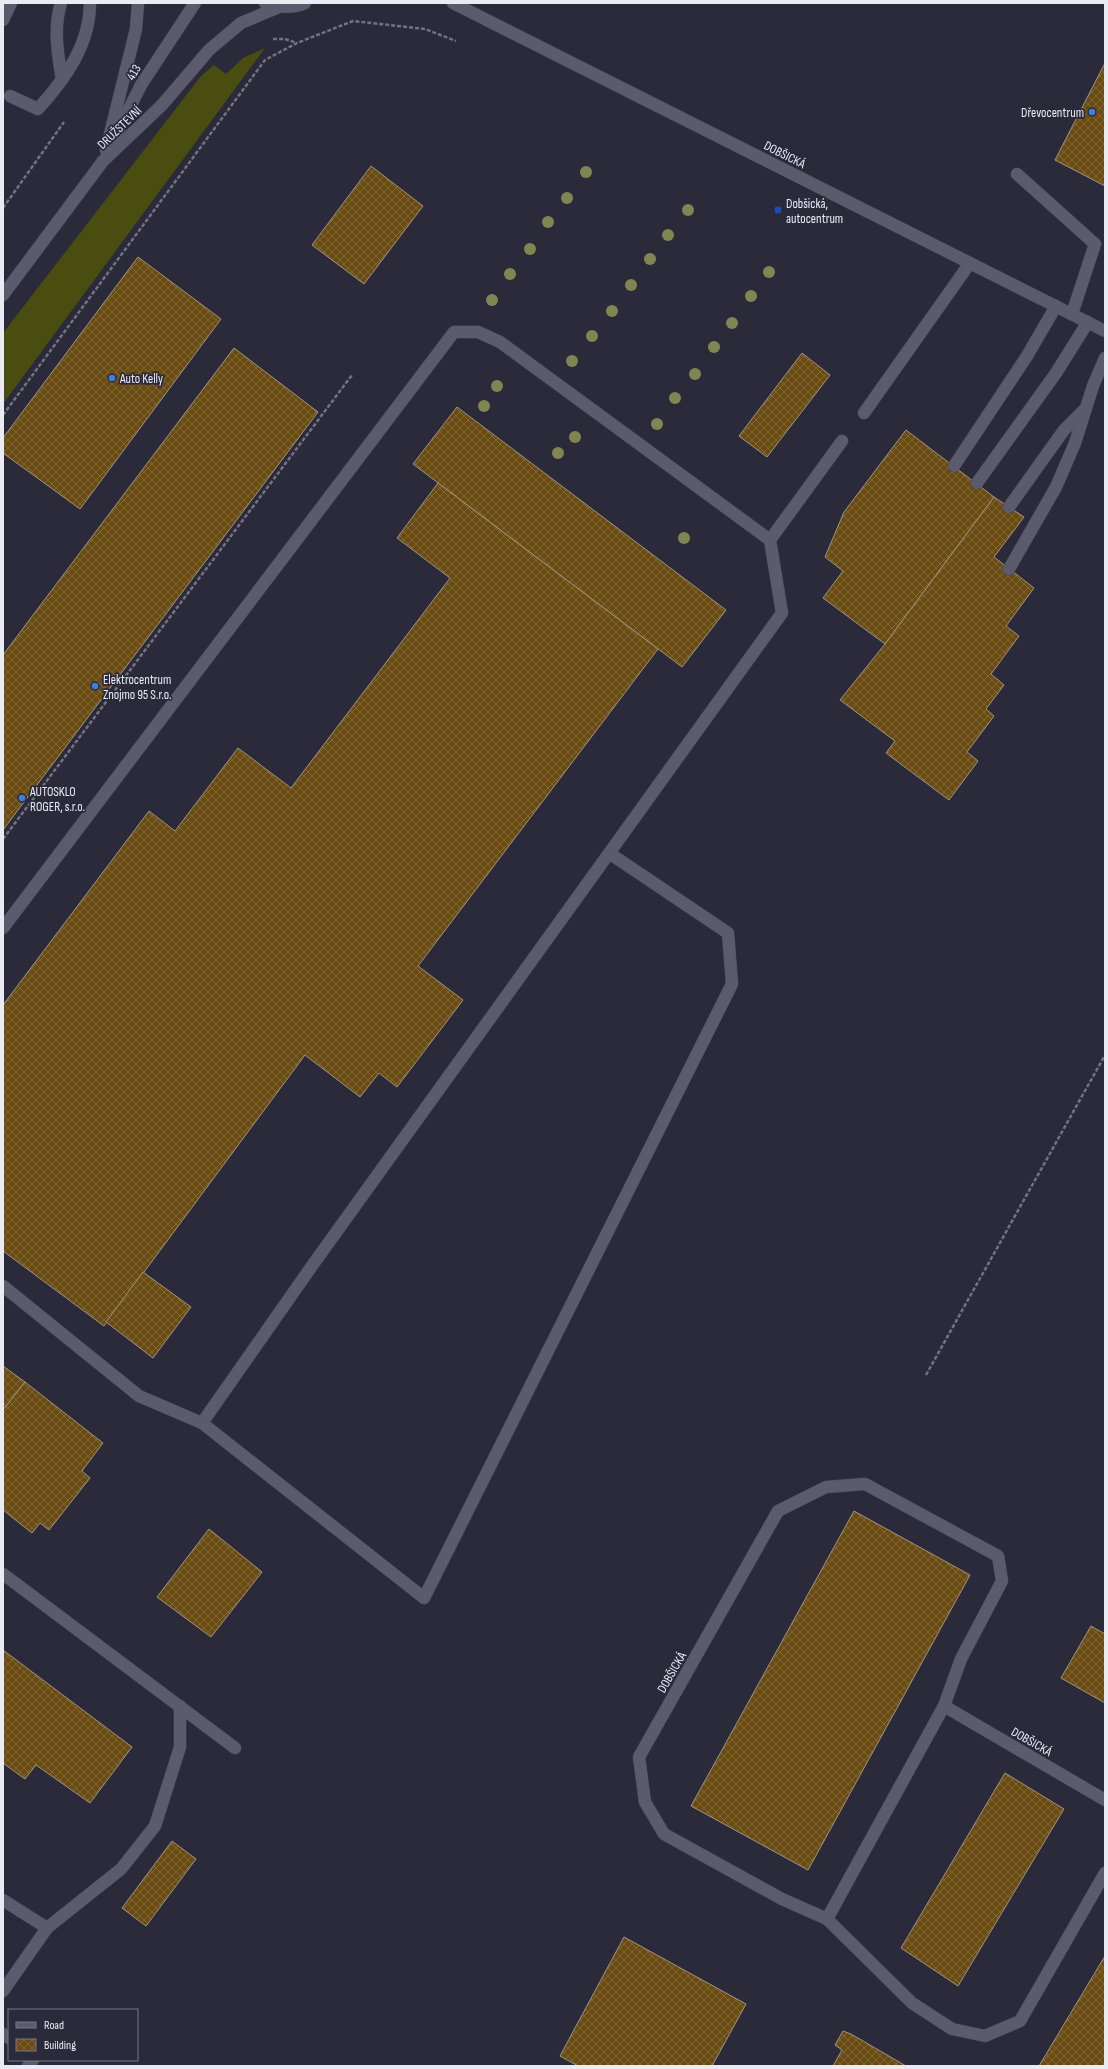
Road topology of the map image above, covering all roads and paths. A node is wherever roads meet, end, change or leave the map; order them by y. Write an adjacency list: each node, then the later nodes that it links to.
1 (11, 3): 10 (street)
2 (61, 3): 14 (street)
3 (90, 3): 14 (street)
4 (138, 3): 16 (street)
5 (195, 3): 16 (street, 413)
6 (264, 3): 9 (street)
7 (305, 3): 9 (street)
8 (455, 4): 18 (street, DOBŠICKÁ)
9 (279, 7): 16 (street, DRUŽSTEVNÍ)
10 (3, 20)
11 (272, 39): 13 (path)
12 (456, 41): 13 (path)
13 (296, 43): 28 (path)
14 (62, 80): 15 (street)
15 (10, 96)
16 (103, 161): 19 (street, DRUŽSTEVNÍ)
17 (1017, 174): 21 (street)
18 (970, 262): 20 (street, DOBŠICKÁ); 27 (street)
19 (3, 294)
20 (1056, 306): 21 (street, DOBŠICKÁ); 30 (street)
21 (1072, 314): 22 (street, DOBŠICKÁ)
22 (1088, 322): 23 (street, DOBŠICKÁ); 31 (street)
23 (1105, 331)
24 (1105, 358): 26 (street)
25 (352, 375): 35 (path)
26 (1088, 407): 32 (street); 34 (street)
27 (864, 413)
28 (3, 415)
29 (842, 441): 33 (street)
30 (954, 466)
31 (977, 483)
32 (1009, 508)
33 (770, 540): 36 (street); 37 (street)
34 (1009, 568)
35 (3, 839)
36 (609, 853): 41 (street); 41 (street)
37 (3, 928)
38 (1105, 1055): 40 (path)
39 (3, 1286): 41 (street)
40 (926, 1375)
41 (202, 1423)
42 (3, 1574): 43 (street)
43 (180, 1706): 45 (street); 50 (street)
44 (944, 1706): 46 (street, DOBŠICKÁ); 49 (street, DOBŠICKÁ); 49 (street, DOBŠICKÁ)
45 (235, 1748)
46 (1105, 1800)
47 (1105, 1873): 49 (street)
48 (3, 1900): 50 (street)
49 (827, 1919)
50 (47, 1928): 51 (street)
51 (3, 1991)

